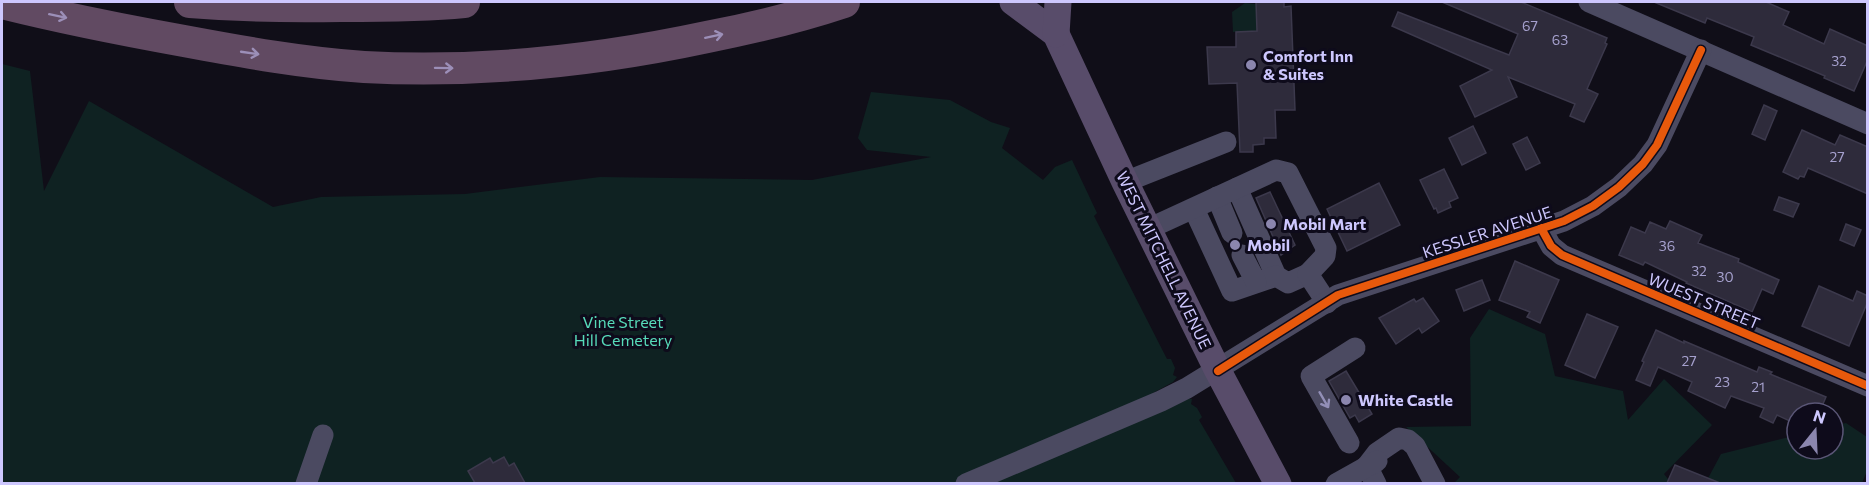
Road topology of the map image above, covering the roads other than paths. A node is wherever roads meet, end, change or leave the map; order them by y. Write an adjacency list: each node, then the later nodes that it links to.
1 (190, 2): 2 (highway)
2 (464, 2)
3 (844, 2): 7 (highway, one-way to 3)
4 (1013, 2): 8 (main road, WEST MITCHELL AVENUE)
5 (1058, 2): 8 (main road, WEST MITCHELL AVENUE)
6 (1589, 2): 9 (street)
7 (2, 3)
8 (1056, 34): 12 (main road, WEST MITCHELL AVENUE)
9 (1701, 50): 10 (street); 16 (street, KESSLER AVENUE)
10 (1868, 124)
11 (1226, 142): 12 (street)
12 (1125, 182): 17 (main road, WEST MITCHELL AVENUE)
13 (1237, 188): 14 (street); 20 (street); 21 (street)
14 (1216, 197): 15 (street); 18 (street)
15 (1194, 209): 17 (street); 22 (street)
16 (1541, 228): 23 (street, KESSLER AVENUE); 26 (street, WUEST STREET)
17 (1148, 229): 25 (main road, WEST MITCHELL AVENUE)
18 (1232, 232)
19 (1242, 255): 22 (street)
20 (1308, 274): 21 (street); 23 (street)
21 (1276, 276): 22 (street)
22 (1256, 282)
23 (1327, 303): 25 (street, KESSLER AVENUE)
24 (1355, 348): 28 (street, one-way to 28)
25 (1218, 370): 31 (street, KESSLER AVENUE); 32 (main road, WEST MITCHELL AVENUE)
26 (1868, 386)
27 (323, 435): 30 (street)
28 (1349, 443)
29 (1365, 471): 33 (street)
30 (306, 483)
31 (966, 483)
32 (1278, 483)
33 (1435, 483)

